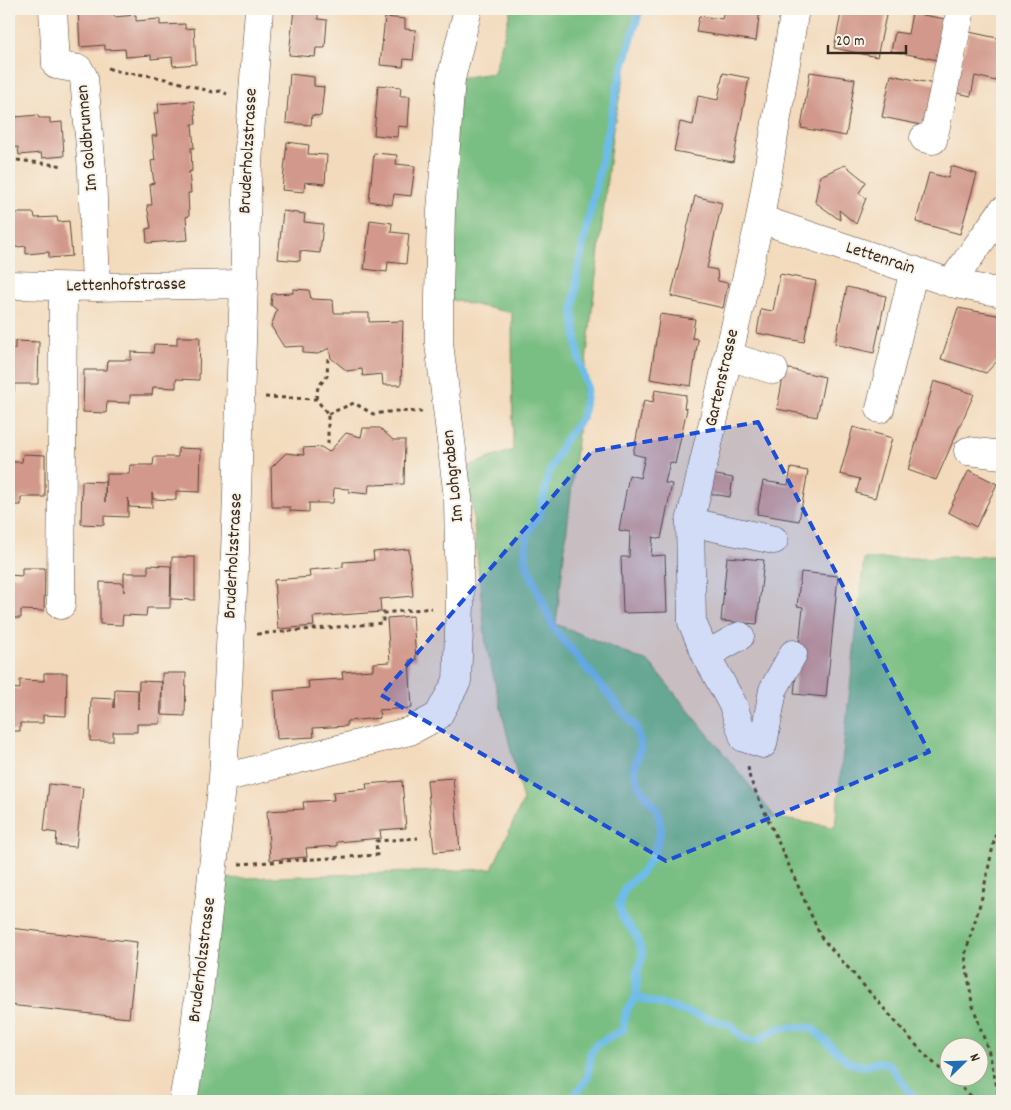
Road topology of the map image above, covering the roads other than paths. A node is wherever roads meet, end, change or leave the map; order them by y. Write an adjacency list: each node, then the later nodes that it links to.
1 (53, 9): 14 (street, Im Goldbrunnen)
2 (259, 9): 11 (street, Bruderholzstrasse)
3 (468, 9): 27 (street, Im Lohgraben)
4 (795, 9): 8 (street, Gartenstrasse)
5 (961, 9): 6 (street)
6 (924, 138)
7 (1002, 211): 10 (street)
8 (760, 219): 9 (street, Lettenrain); 16 (street, Gartenstrasse)
9 (914, 270): 10 (street, Lettenrain); 18 (street)
10 (951, 283): 15 (street, Lettenrain)
11 (242, 284): 14 (street, Lettenhofstrasse); 27 (street, Bruderholzstrasse)
12 (9, 285): 13 (street, Lettenhofstrasse)
13 (64, 287): 14 (street, Lettenhofstrasse); 23 (street)
14 (96, 287)
15 (1002, 293)
16 (728, 356): 17 (street); 21 (street, Gartenstrasse)
17 (774, 370)
18 (880, 408)
19 (968, 451): 20 (street)
20 (1002, 455)
21 (690, 522): 22 (street); 26 (street, Gartenstrasse)
22 (774, 540)
23 (61, 604)
24 (740, 636): 26 (street)
25 (793, 654): 26 (street, Gartenstrasse)
26 (706, 655)
27 (223, 778): 28 (street, Bruderholzstrasse)
28 (183, 1101)

